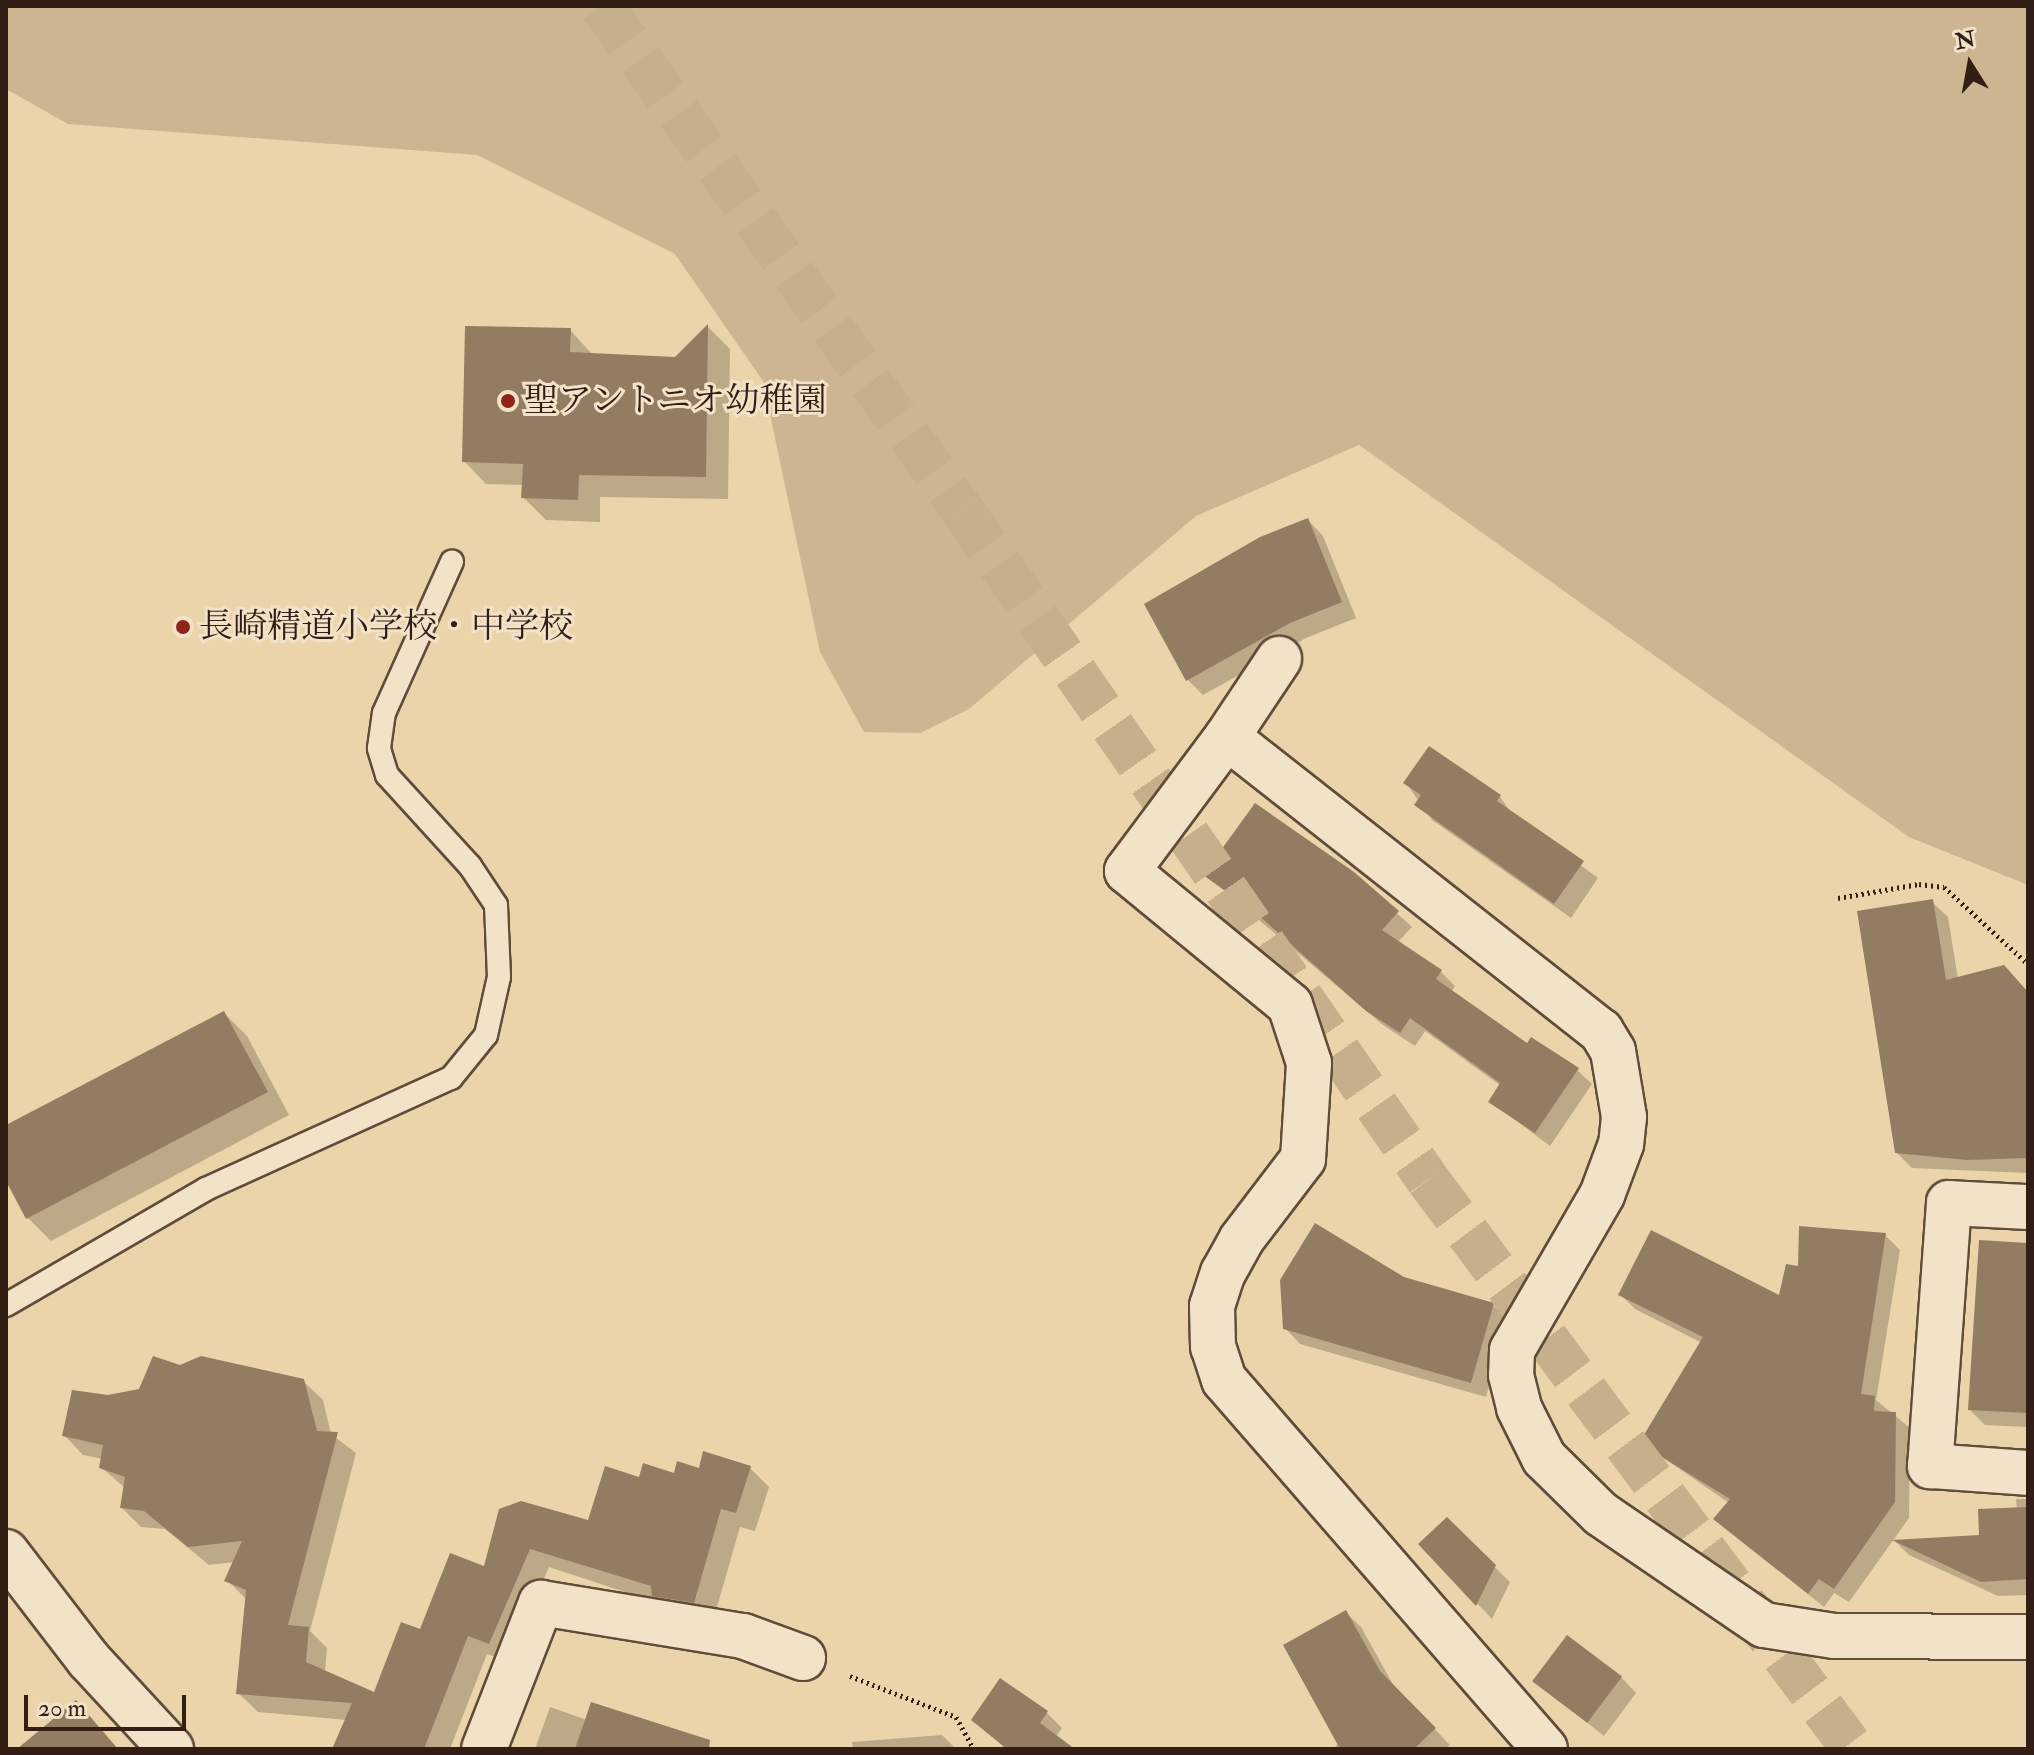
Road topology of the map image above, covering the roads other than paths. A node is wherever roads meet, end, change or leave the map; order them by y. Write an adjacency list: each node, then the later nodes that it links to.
1 (452, 562): 5 (lane)
2 (1279, 659): 3 (street)
3 (1227, 737): 8 (street); 12 (street)
4 (2028, 1207): 6 (street)
5 (6, 1305)
6 (2028, 1473)
7 (6, 1552): 10 (street)
8 (2028, 1637)
9 (803, 1658): 11 (street)
10 (171, 1749)
11 (484, 1749)
12 (1545, 1749)

